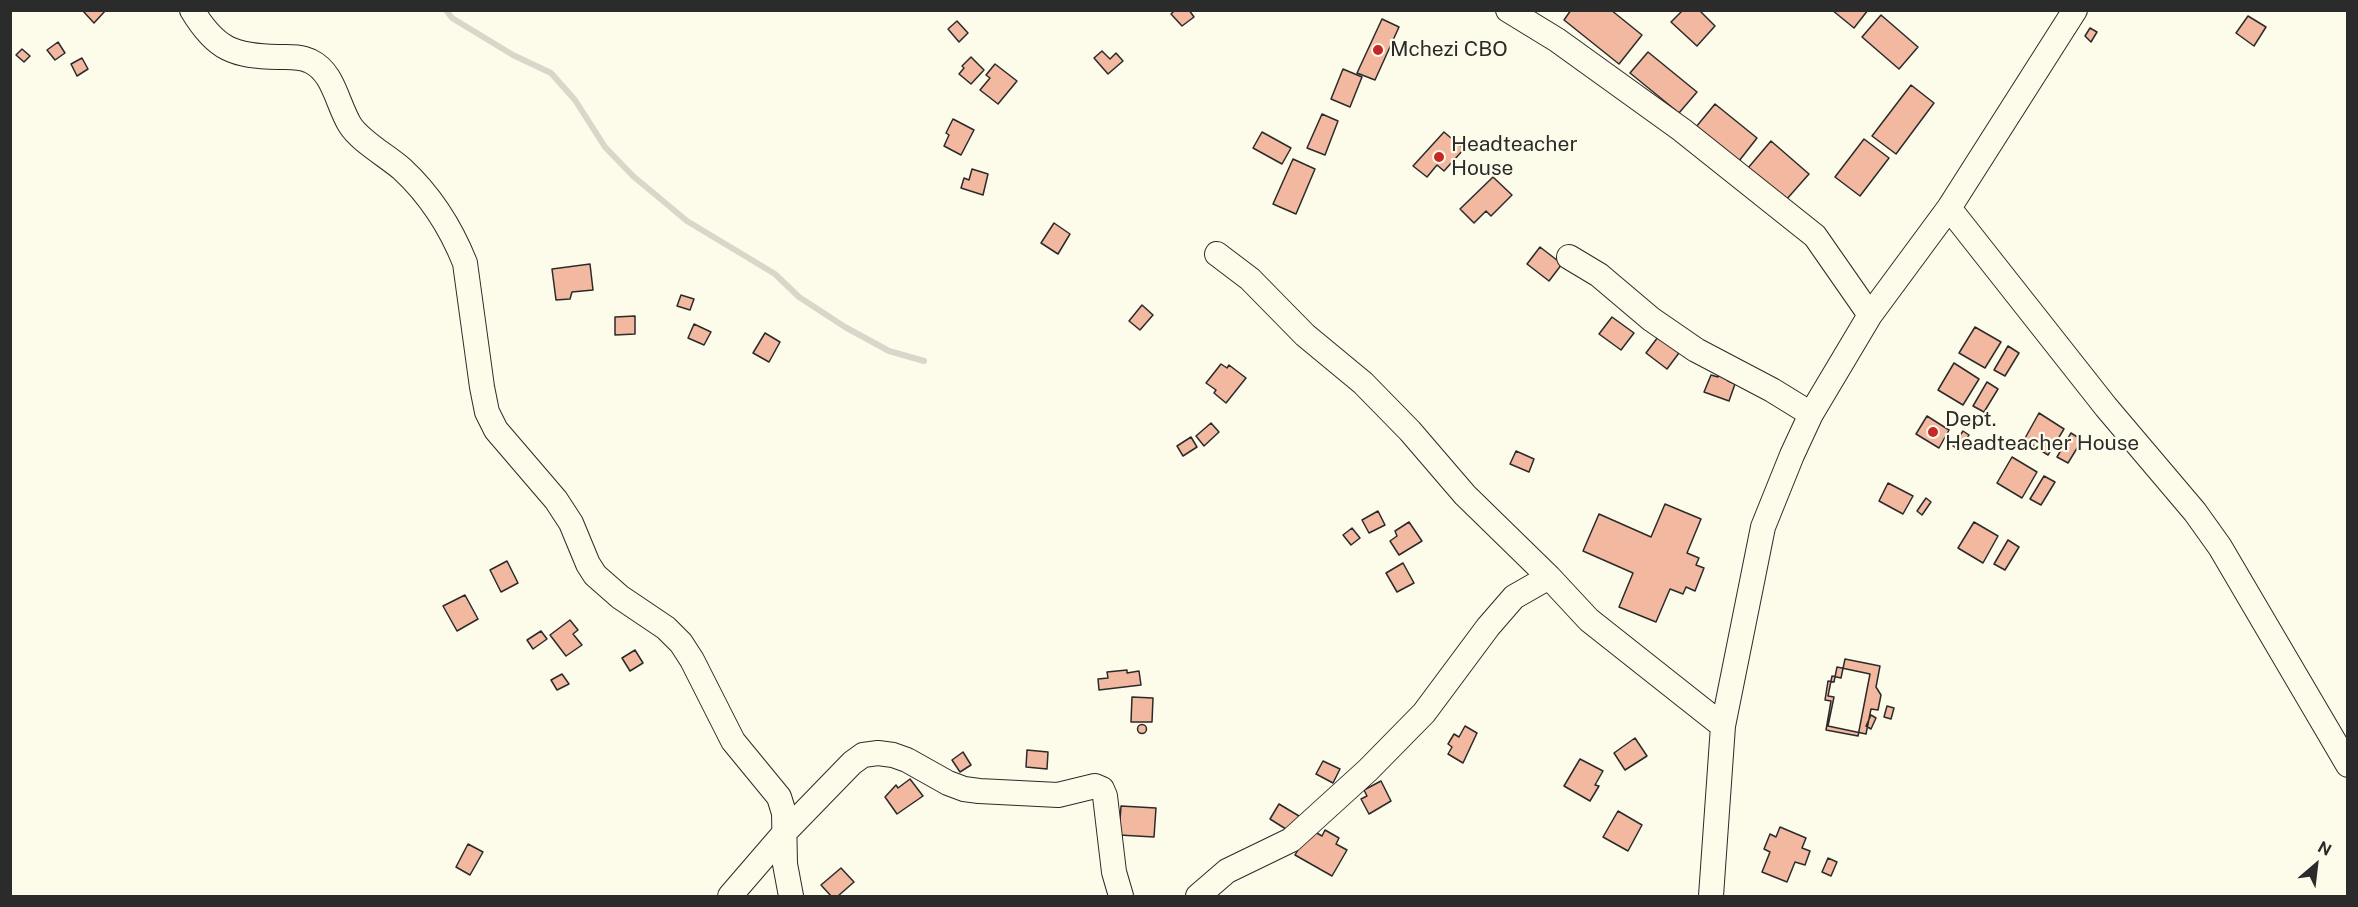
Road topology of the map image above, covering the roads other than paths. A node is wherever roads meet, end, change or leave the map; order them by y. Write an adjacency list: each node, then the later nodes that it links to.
1 (192, 10): 12 (street)
2 (1508, 10): 7 (street)
3 (2075, 10): 4 (street)
4 (1948, 208): 7 (street); 11 (street)
5 (1217, 254): 9 (street)
6 (1569, 256): 8 (street)
7 (1870, 315): 8 (street)
8 (1811, 414): 10 (street)
9 (1549, 577): 10 (street); 16 (street)
10 (1723, 726): 17 (street)
11 (2348, 765)
12 (786, 831): 13 (street); 14 (street); 15 (street)
13 (730, 897)
14 (791, 897)
15 (1121, 897)
16 (1198, 897)
17 (1711, 897)

